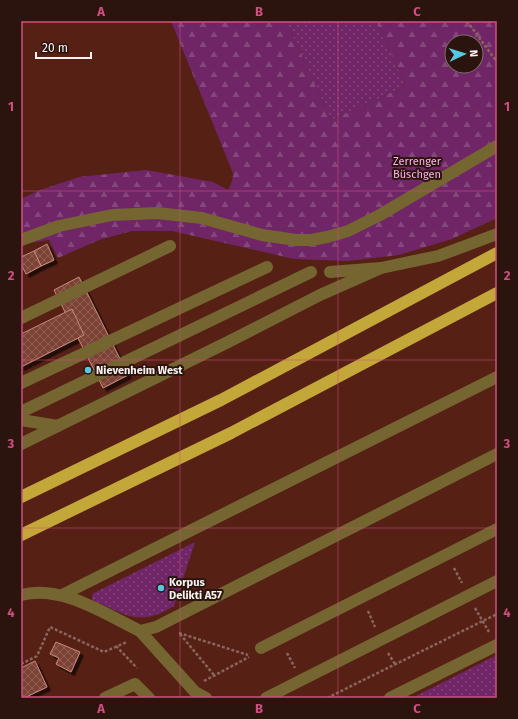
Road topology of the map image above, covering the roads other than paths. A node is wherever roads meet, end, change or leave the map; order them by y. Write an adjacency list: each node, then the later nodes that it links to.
1 (497, 146): 3 (lane)
2 (497, 234): 7 (lane)
3 (21, 240)
4 (170, 246): 11 (lane)
5 (497, 253): 19 (highway)
6 (267, 267): 13 (lane)
7 (381, 268): 9 (lane); 16 (lane)
8 (311, 272): 14 (lane)
9 (330, 272)
10 (497, 293): 21 (highway)
11 (21, 318)
12 (497, 377): 24 (lane)
13 (21, 383)
14 (21, 412)
15 (21, 420): 16 (lane)
16 (58, 426): 17 (lane)
17 (21, 444)
18 (497, 454): 25 (lane)
19 (21, 497)
20 (497, 529): 27 (lane)
21 (21, 535)
22 (497, 581): 28 (lane)
23 (21, 595): 24 (lane)
24 (62, 595): 25 (lane)
25 (140, 631): 31 (lane)
26 (497, 645): 34 (lane)
27 (261, 648)
28 (294, 684): 32 (lane); 33 (lane)
29 (105, 698): 30 (lane)
30 (149, 698)
31 (206, 698)
32 (266, 698)
33 (290, 698)
34 (390, 698)

